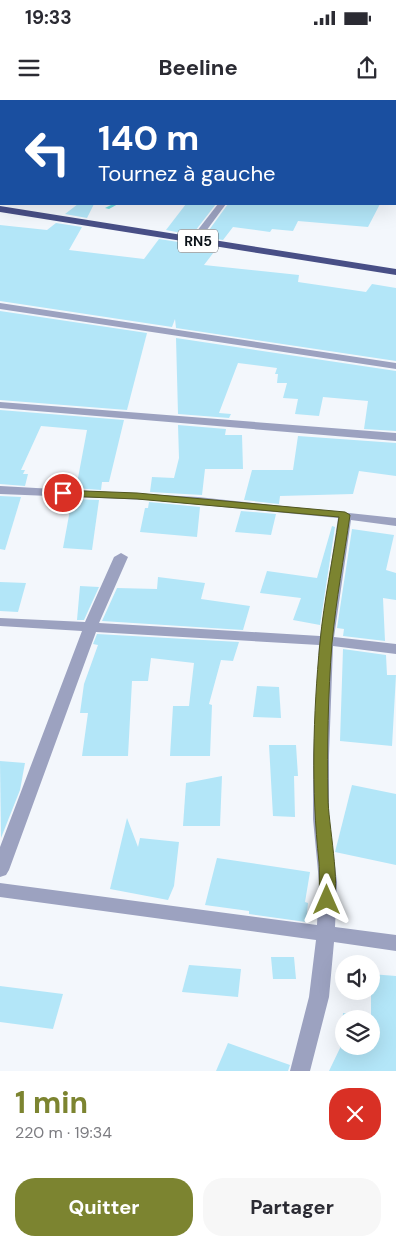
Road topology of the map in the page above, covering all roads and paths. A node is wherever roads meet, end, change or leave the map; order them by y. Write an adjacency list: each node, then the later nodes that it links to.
1 (221, 205): 3 (street)
2 (0, 209): 3 (highway, RN5)
3 (195, 240): 4 (highway, RN5)
4 (396, 272)
5 (0, 306): 6 (street)
6 (396, 366)
7 (0, 405): 8 (street)
8 (396, 437)
9 (0, 490): 10 (street)
10 (345, 515): 11 (street); 15 (street)
11 (396, 522)
12 (121, 557): 14 (street)
13 (0, 622): 14 (street)
14 (90, 628): 15 (street); 17 (street)
15 (326, 642): 16 (street); 19 (street)
16 (396, 649)
17 (0, 870)
18 (0, 890): 19 (street)
19 (326, 935): 20 (street); 21 (street)
20 (396, 943)
21 (300, 1071)

